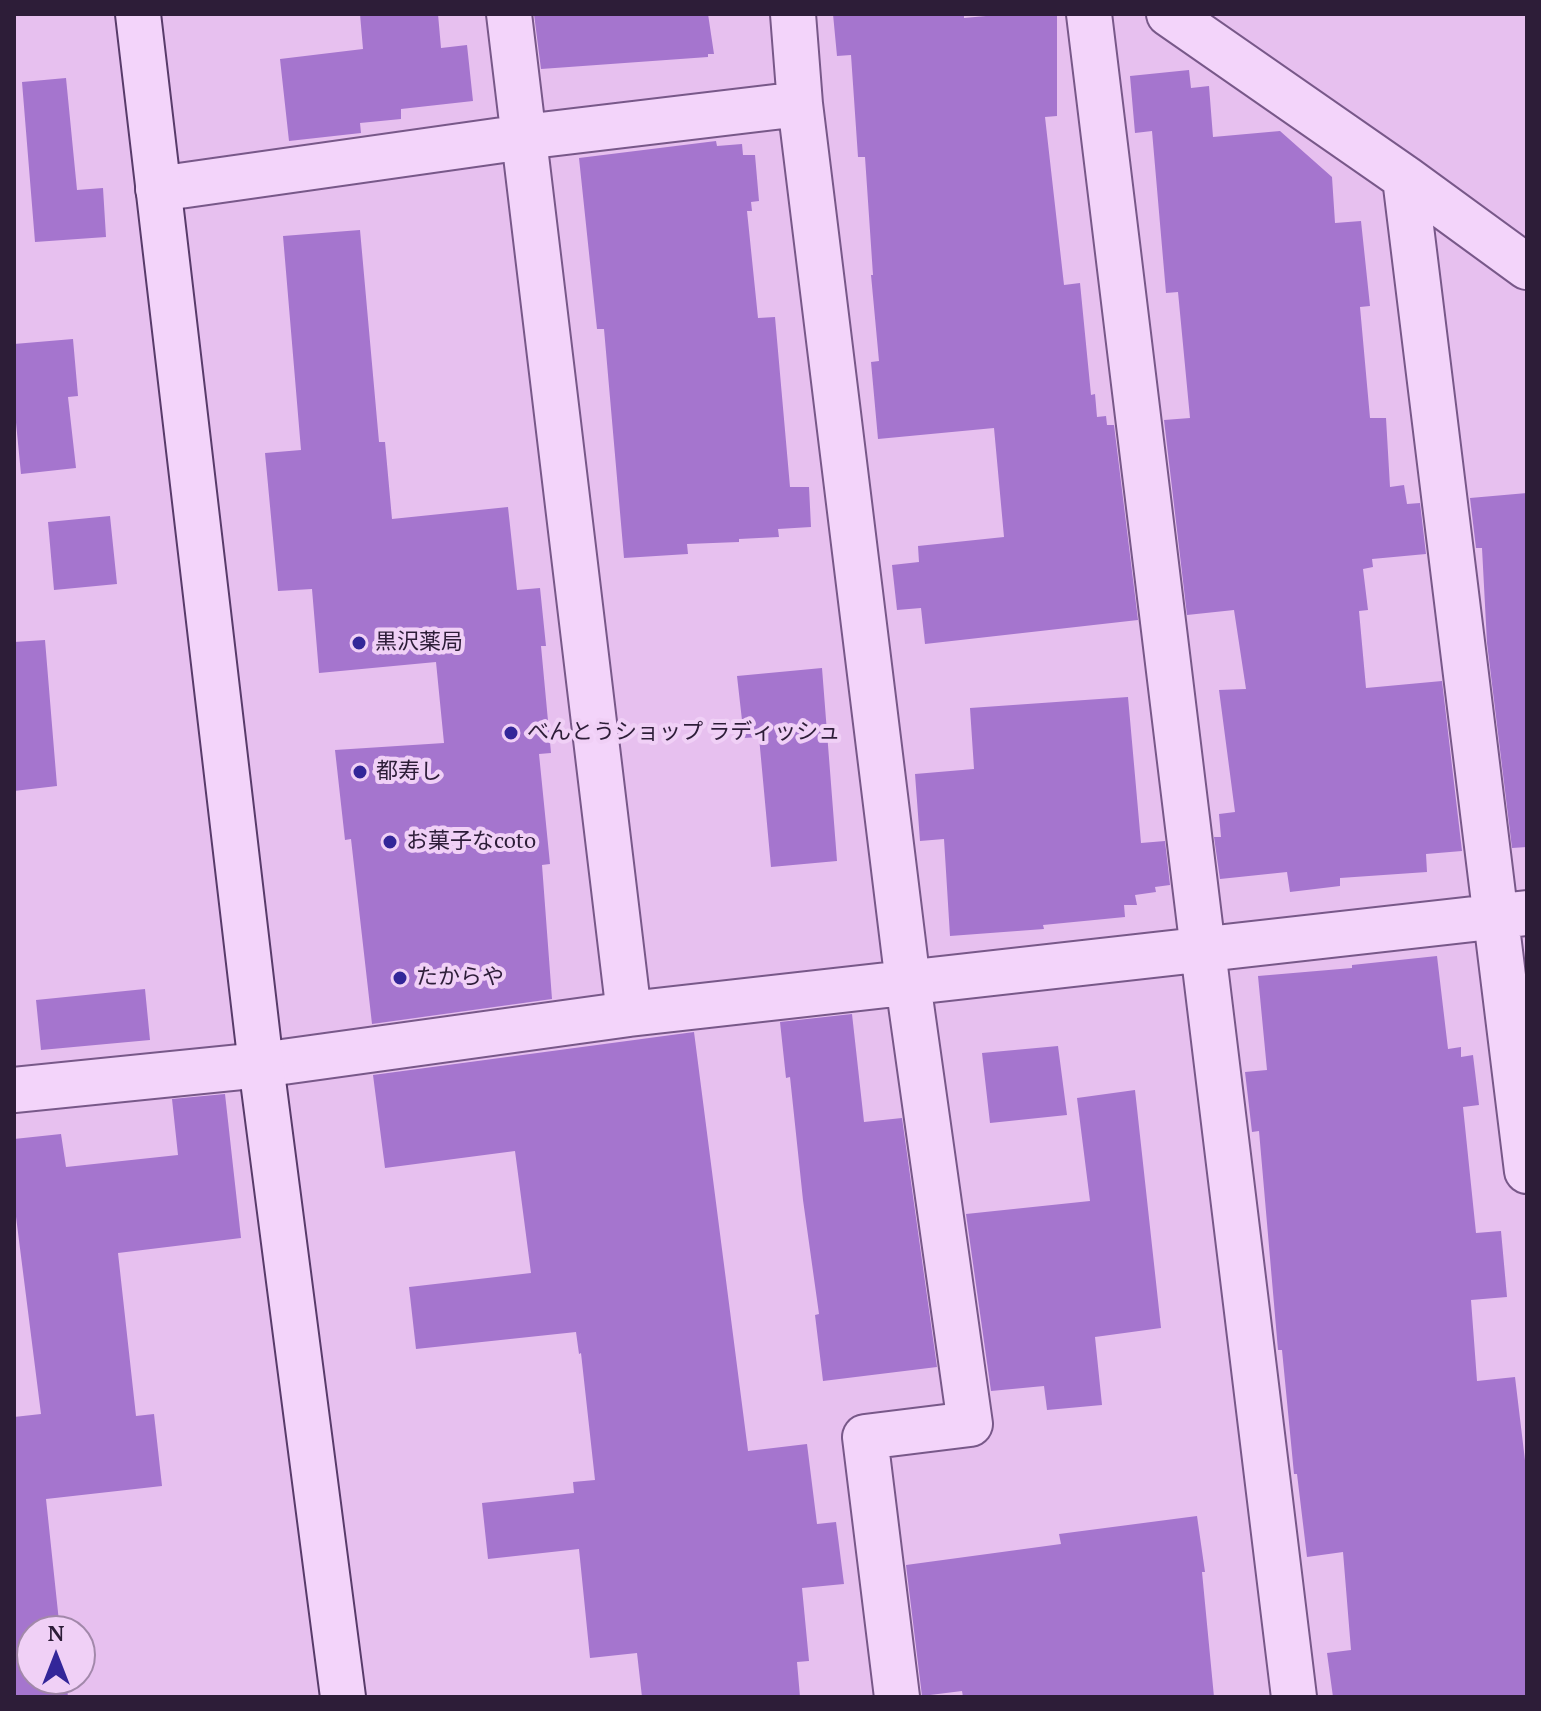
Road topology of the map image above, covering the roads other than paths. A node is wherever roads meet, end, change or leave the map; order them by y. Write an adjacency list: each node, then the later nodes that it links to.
1 (138, 14): 9 (street)
2 (509, 14): 7 (street)
3 (793, 14): 6 (street)
4 (1089, 14): 12 (street)
5 (1169, 14): 8 (street)
6 (800, 104): 7 (street); 13 (street)
7 (524, 137): 9 (street); 14 (street)
8 (1405, 178): 10 (street); 11 (street)
9 (158, 189): 15 (street)
10 (1527, 267)
11 (1512, 915): 12 (street); 17 (street)
12 (1202, 948): 13 (street); 20 (street)
13 (908, 983): 14 (street); 19 (street)
14 (629, 1014): 15 (street)
15 (261, 1065): 16 (street); 18 (street)
16 (14, 1090)
17 (1527, 1171)
18 (343, 1697)
19 (897, 1697)
20 (1294, 1697)

